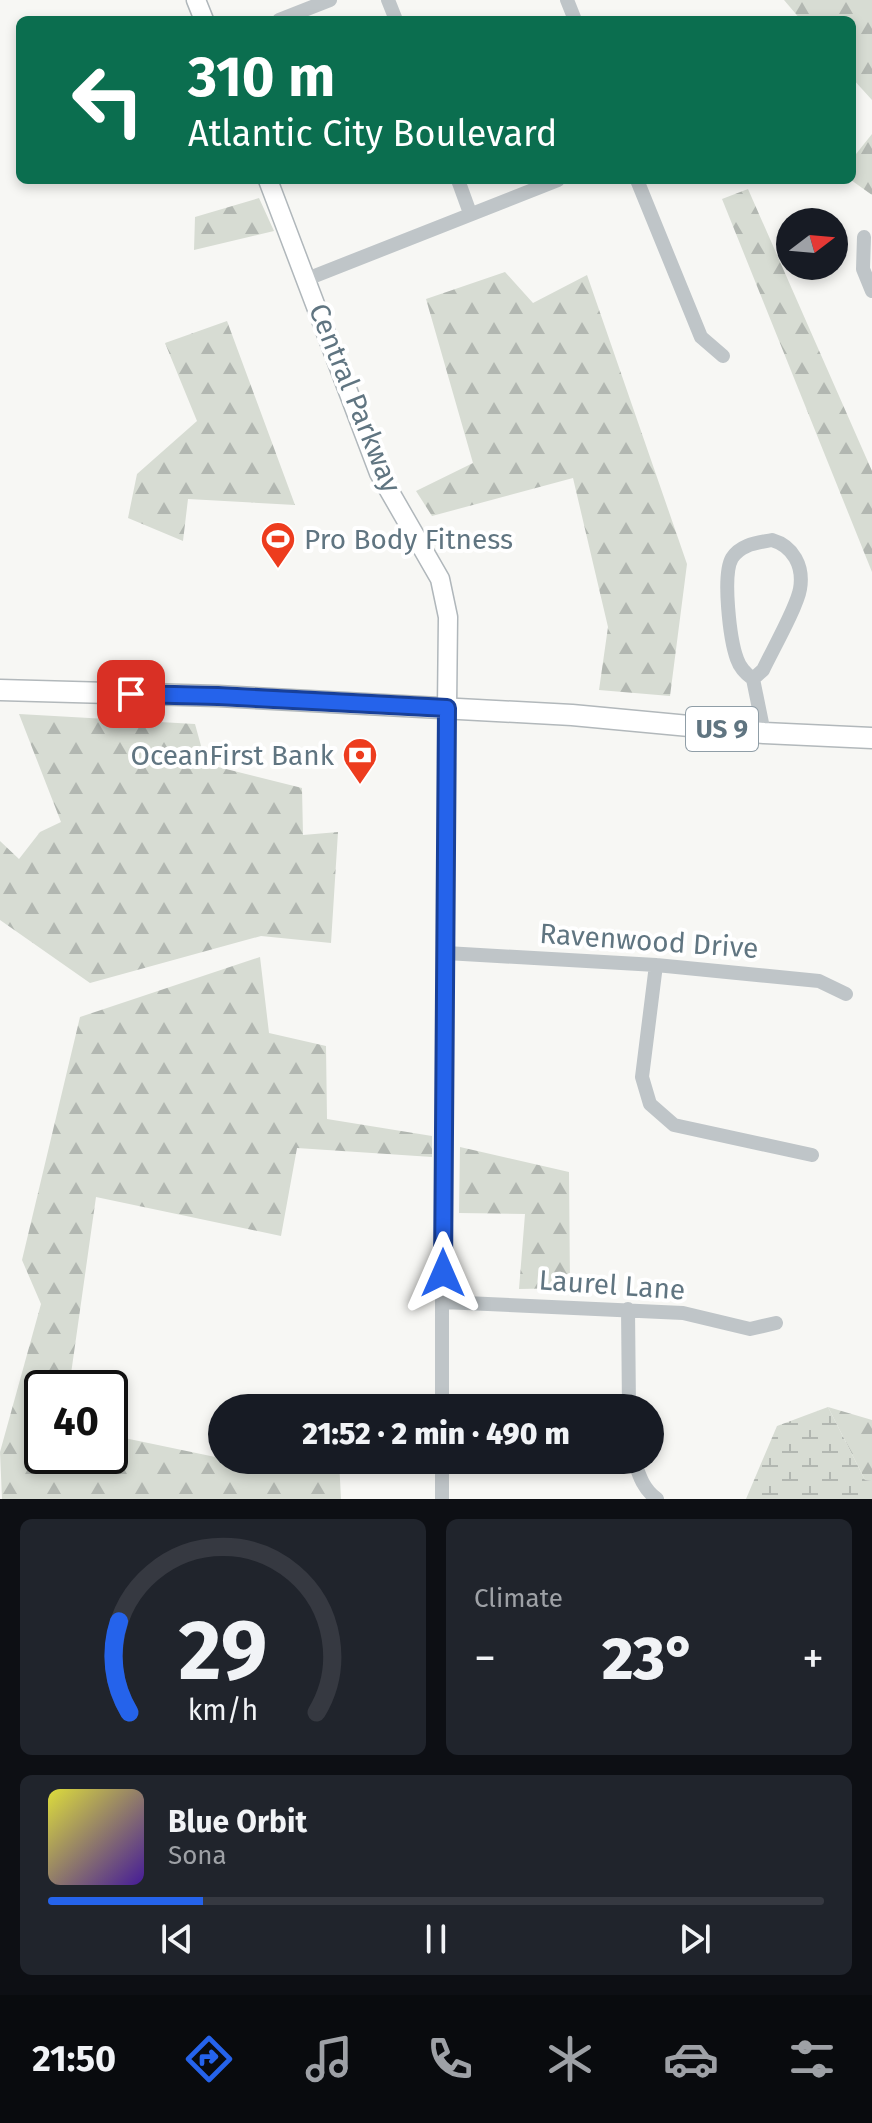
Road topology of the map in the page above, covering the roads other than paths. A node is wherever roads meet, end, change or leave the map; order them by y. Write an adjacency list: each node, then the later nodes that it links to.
1 (330, 0): 2 (street)
2 (289, 16)
3 (270, 184): 9 (main road, Central Parkway)
4 (459, 184): 7 (street)
5 (547, 184): 7 (street)
6 (639, 184): 11 (street)
7 (470, 213): 9 (street)
8 (864, 237): 10 (street)
9 (307, 279): 14 (main road, Central Parkway)
10 (872, 291)
11 (723, 356)
12 (753, 679): 12 (street); 15 (street)
13 (0, 690): 14 (highway, US 9)
14 (447, 708): 15 (highway, US 9); 17 (street)
15 (764, 733): 16 (highway, US 9)
16 (872, 738)
17 (446, 953): 18 (street, Ravenwood Drive); 21 (street)
18 (656, 965): 19 (street, Ravenwood Drive); 20 (street)
19 (846, 994)
20 (812, 1155)
21 (443, 1302): 22 (street, Laurel Lane); 24 (street)
22 (628, 1309): 23 (street, Laurel Lane); 25 (street)
23 (776, 1323)
24 (442, 1394)
25 (629, 1394)
26 (442, 1474): 28 (street)
27 (638, 1474): 29 (street)
28 (442, 1499)
29 (657, 1499)

